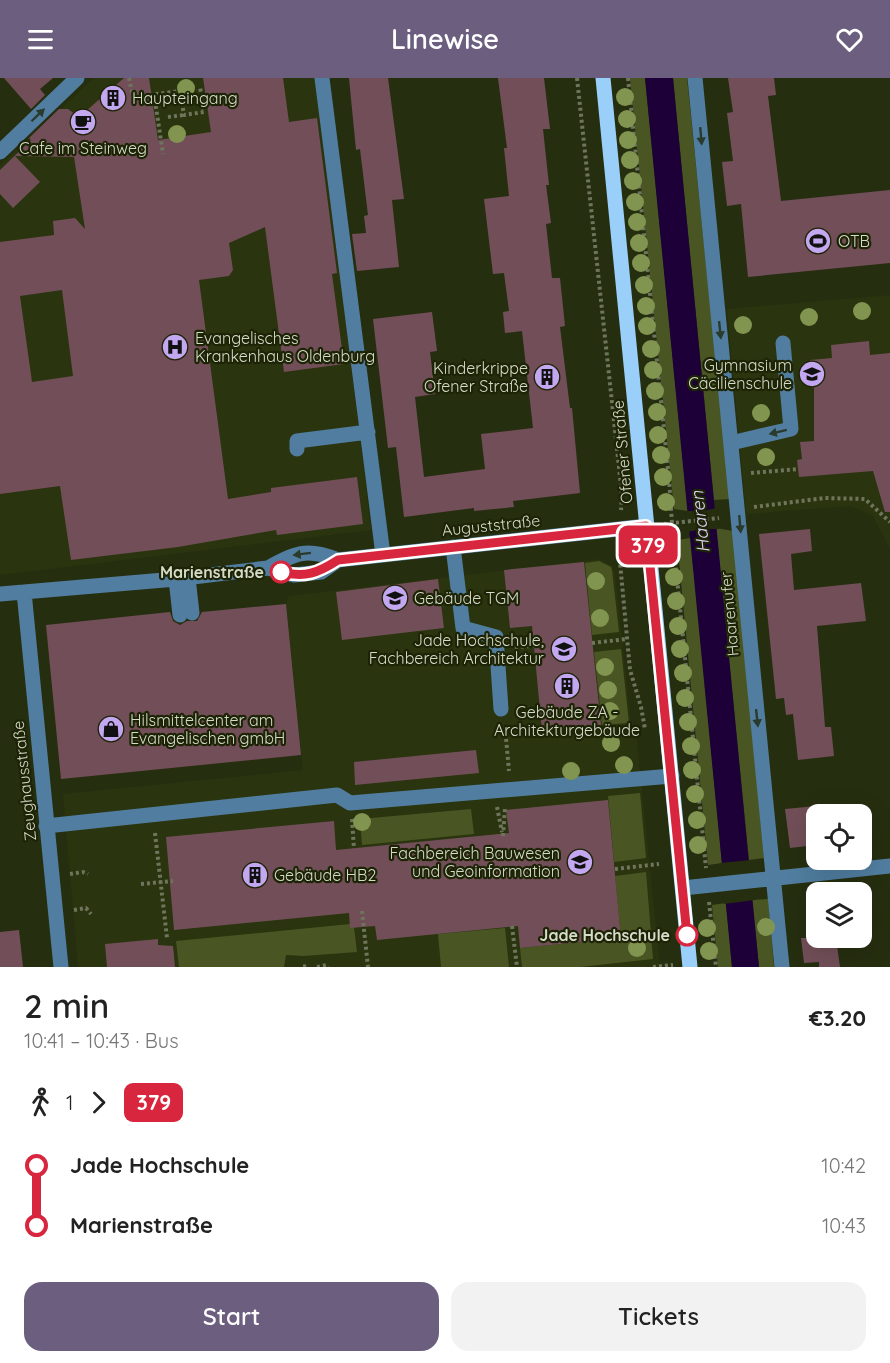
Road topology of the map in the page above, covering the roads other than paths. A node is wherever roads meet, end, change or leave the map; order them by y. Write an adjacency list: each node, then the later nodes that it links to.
1 (77, 78): 5 (street, one-way to 1)
2 (322, 78): 7 (street)
3 (603, 78): 10 (main road, Ofener Straße)
4 (695, 78): 8 (street, Haarenufer, one-way to 8)
5 (0, 152)
6 (783, 343): 8 (street, one-way to 8)
7 (368, 432): 9 (street); 12 (street)
8 (731, 442): 21 (street, Haarenufer, one-way to 21)
9 (297, 449)
10 (646, 526): 11 (street, Auguststraße); 18 (main road, Ofener Straße)
11 (453, 547): 12 (street, Auguststraße); 17 (street)
12 (383, 555): 13 (street, Auguststraße)
13 (182, 578): 14 (street, Auguststraße); 16 (street)
14 (24, 592): 15 (street, Auguststraße); 19 (street, Zeughausstraße)
15 (0, 594)
16 (186, 614)
17 (501, 709)
18 (672, 776): 19 (street); 22 (main road, Ofener Straße)
19 (46, 826): 23 (street, Zeughausstraße)
20 (890, 866): 21 (street)
21 (773, 878): 22 (street); 25 (street, Haarenufer)
22 (683, 888): 24 (main road, Ofener Straße)
23 (61, 967)
24 (690, 967)
25 (782, 967)

